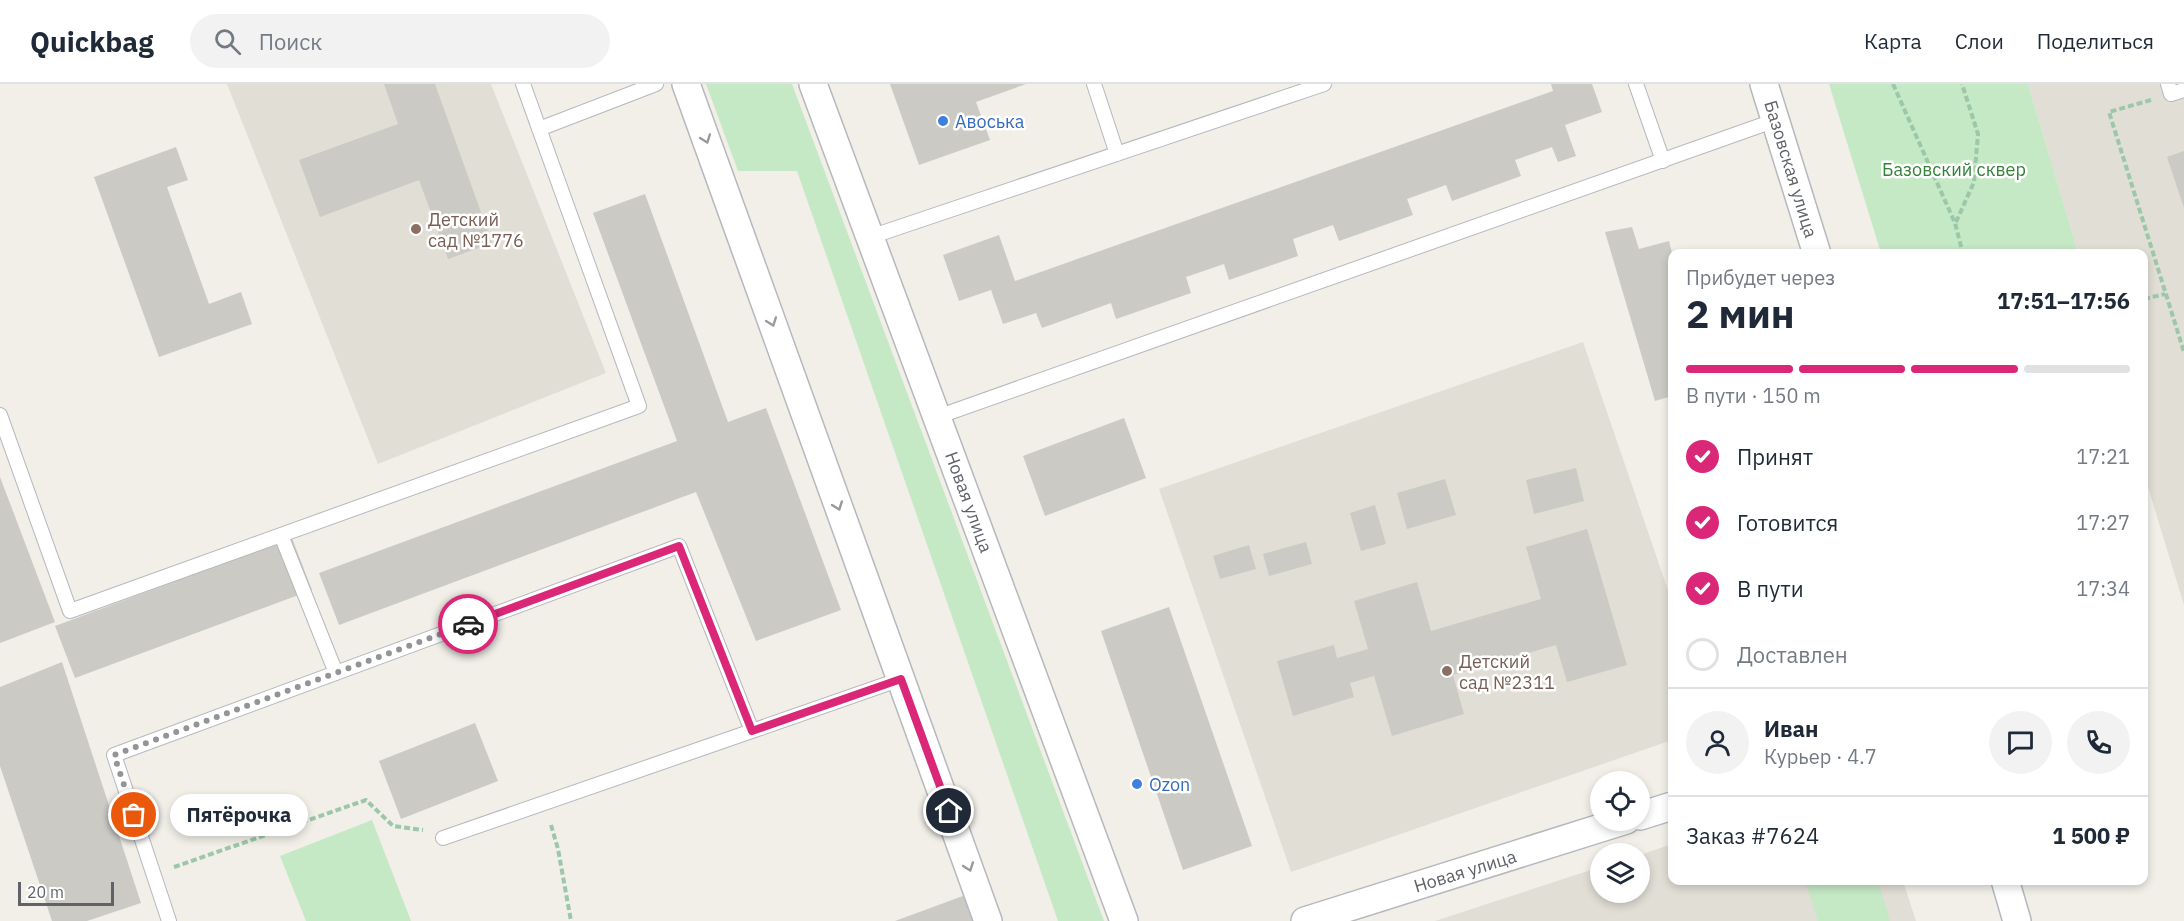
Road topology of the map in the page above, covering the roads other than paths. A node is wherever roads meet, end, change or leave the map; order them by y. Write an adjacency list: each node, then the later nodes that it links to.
1 (523, 84): 10 (lane)
2 (656, 84): 10 (lane)
3 (686, 84): 19 (street, one-way to 19)
4 (813, 84): 13 (street, Новая улица)
5 (1094, 84): 11 (lane)
6 (1324, 84): 11 (lane)
7 (1636, 84): 12 (lane)
8 (1764, 84): 9 (street, Базовская улица)
9 (1776, 120): 12 (lane); 14 (street, Базовская улица)
10 (539, 129): 17 (lane)
11 (1117, 154): 13 (lane)
12 (1663, 160): 16 (lane)
13 (870, 237): 16 (street, Новая улица)
14 (1815, 249)
15 (0, 415): 17 (lane)
16 (937, 417): 28 (street, Новая улица)
17 (281, 535): 18 (lane)
18 (336, 673): 20 (lane); 26 (lane)
19 (901, 679): 20 (lane); 27 (street, one-way to 27)
20 (752, 731): 24 (lane)
21 (1668, 807): 22 (street)
22 (1650, 813)
23 (1591, 831): 29 (street, Новая улица)
24 (443, 838)
25 (2006, 885): 30 (street)
26 (169, 921)
27 (988, 921)
28 (1124, 921)
29 (1305, 921)
30 (2017, 921)

